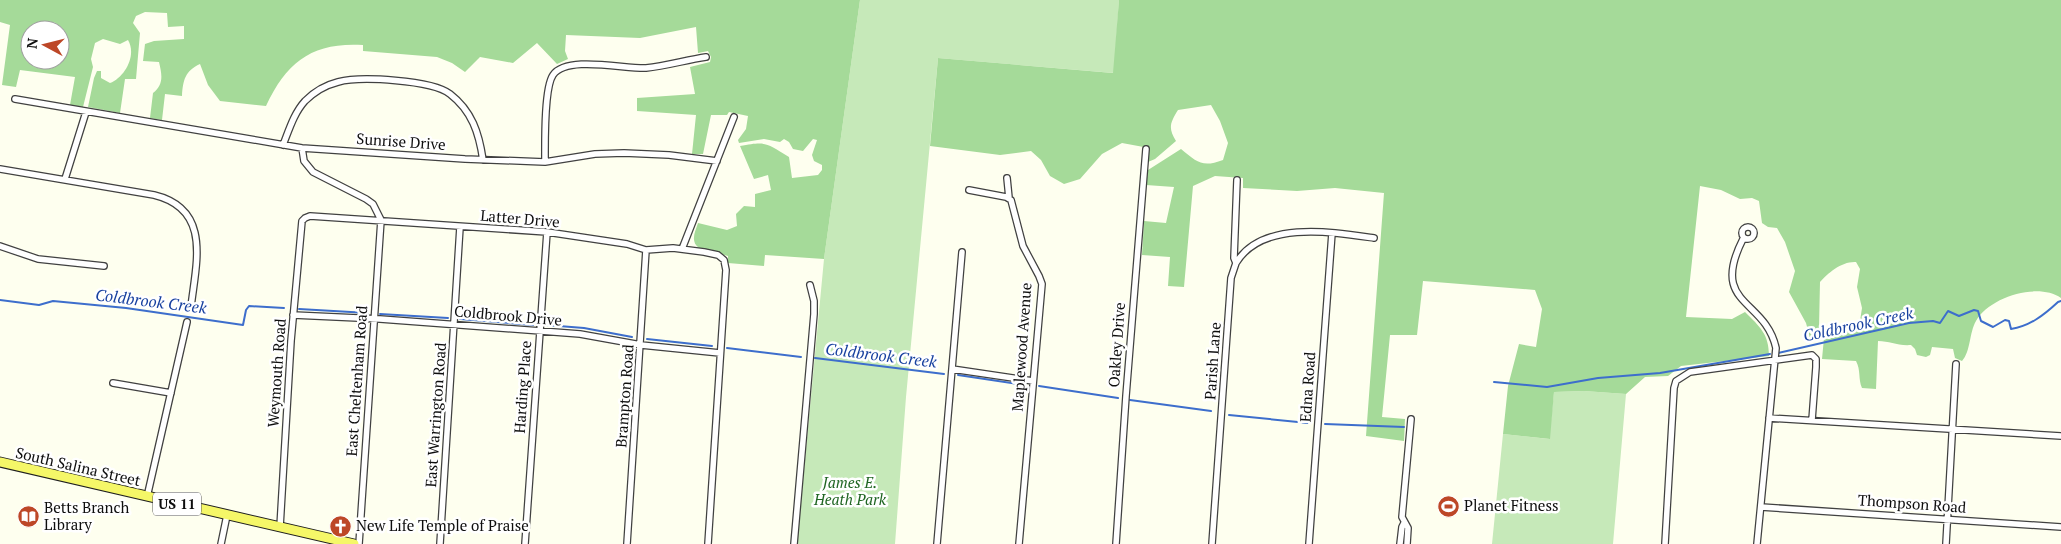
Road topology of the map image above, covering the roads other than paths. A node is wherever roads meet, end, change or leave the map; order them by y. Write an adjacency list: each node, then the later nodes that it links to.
1 (706, 57): 10 (street)
2 (15, 99): 3 (street, Sunrise Drive)
3 (86, 112): 5 (street, Sunrise Drive); 13 (street)
4 (734, 117): 9 (street)
5 (283, 145): 6 (street, Sunrise Drive); 8 (street)
6 (302, 148): 8 (street, Sunrise Drive); 17 (street)
7 (1146, 149): 68 (street, Oakley Drive)
8 (483, 160): 10 (street, Sunrise Drive)
9 (717, 161): 10 (street, Sunrise Drive); 25 (street)
10 (545, 162)
11 (0, 169): 13 (street)
12 (1007, 178): 16 (street, Maplewood Avenue)
13 (64, 179): 31 (street)
14 (1237, 180): 28 (street, Parish Lane)
15 (969, 190): 16 (street)
16 (1009, 198): 42 (street, Maplewood Avenue)
17 (381, 220): 18 (street, Latter Drive); 19 (street, Latter Drive); 33 (street, East Cheltenham Road)
18 (302, 222): 32 (street, Weymouth Road)
19 (460, 227): 20 (street, Latter Drive); 35 (street, East Warrington Road)
20 (547, 232): 26 (street, Latter Drive); 36 (street, Harding Place)
21 (1332, 232): 22 (street); 28 (street); 70 (street, Edna Road)
22 (1374, 238)
23 (1742, 239): 39 (street)
24 (0, 246): 29 (street)
25 (682, 248): 26 (street, Latter Drive); 38 (street, Latter Drive)
26 (646, 250): 37 (street, Brampton Road)
27 (962, 252): 41 (street)
28 (1236, 263): 69 (street, Parish Lane)
29 (104, 266)
30 (810, 285): 65 (street)
31 (191, 307)
32 (294, 315): 33 (street, Coldbrook Drive); 56 (street, Weymouth Road)
33 (375, 318): 35 (street, Coldbrook Drive); 60 (street, East Cheltenham Road)
34 (187, 322): 44 (street)
35 (455, 324): 36 (street, Coldbrook Drive); 61 (street, East Warrington Road)
36 (539, 331): 37 (street, Coldbrook Drive); 62 (street, Harding Place)
37 (641, 345): 38 (street, Coldbrook Drive); 63 (street, Brampton Road)
38 (720, 353): 64 (street)
39 (1775, 360): 45 (street); 47 (street); 73 (street)
40 (1956, 364): 48 (street)
41 (952, 369): 42 (street); 66 (street)
42 (1033, 381): 67 (street, Maplewood Avenue)
43 (113, 383): 44 (street)
44 (171, 393): 51 (street)
45 (1769, 418): 47 (street); 52 (street)
46 (1411, 419): 55 (street)
47 (1812, 420): 48 (street)
48 (1954, 429): 49 (street); 54 (street)
49 (2061, 436)
50 (0, 462): 51 (main road, South Salina Street / US 11)
51 (147, 498): 53 (main road, South Salina Street / US 11)
52 (1761, 507): 54 (street, Thompson Road); 74 (street)
53 (227, 515): 56 (main road, South Salina Street / US 11); 58 (street)
54 (1947, 519): 57 (street, Thompson Road); 75 (street)
55 (1404, 523): 71 (street); 72 (street)
56 (280, 527): 59 (main road, South Salina Street / US 11)
57 (2061, 527)
58 (220, 544)
59 (354, 544)
60 (359, 544)
61 (440, 544)
62 (525, 544)
63 (627, 544)
64 (708, 544)
65 (794, 544)
66 (937, 544)
67 (1019, 544)
68 (1116, 544)
69 (1212, 544)
70 (1309, 544)
71 (1400, 544)
72 (1407, 544)
73 (1665, 544)
74 (1757, 544)
75 (1946, 544)

